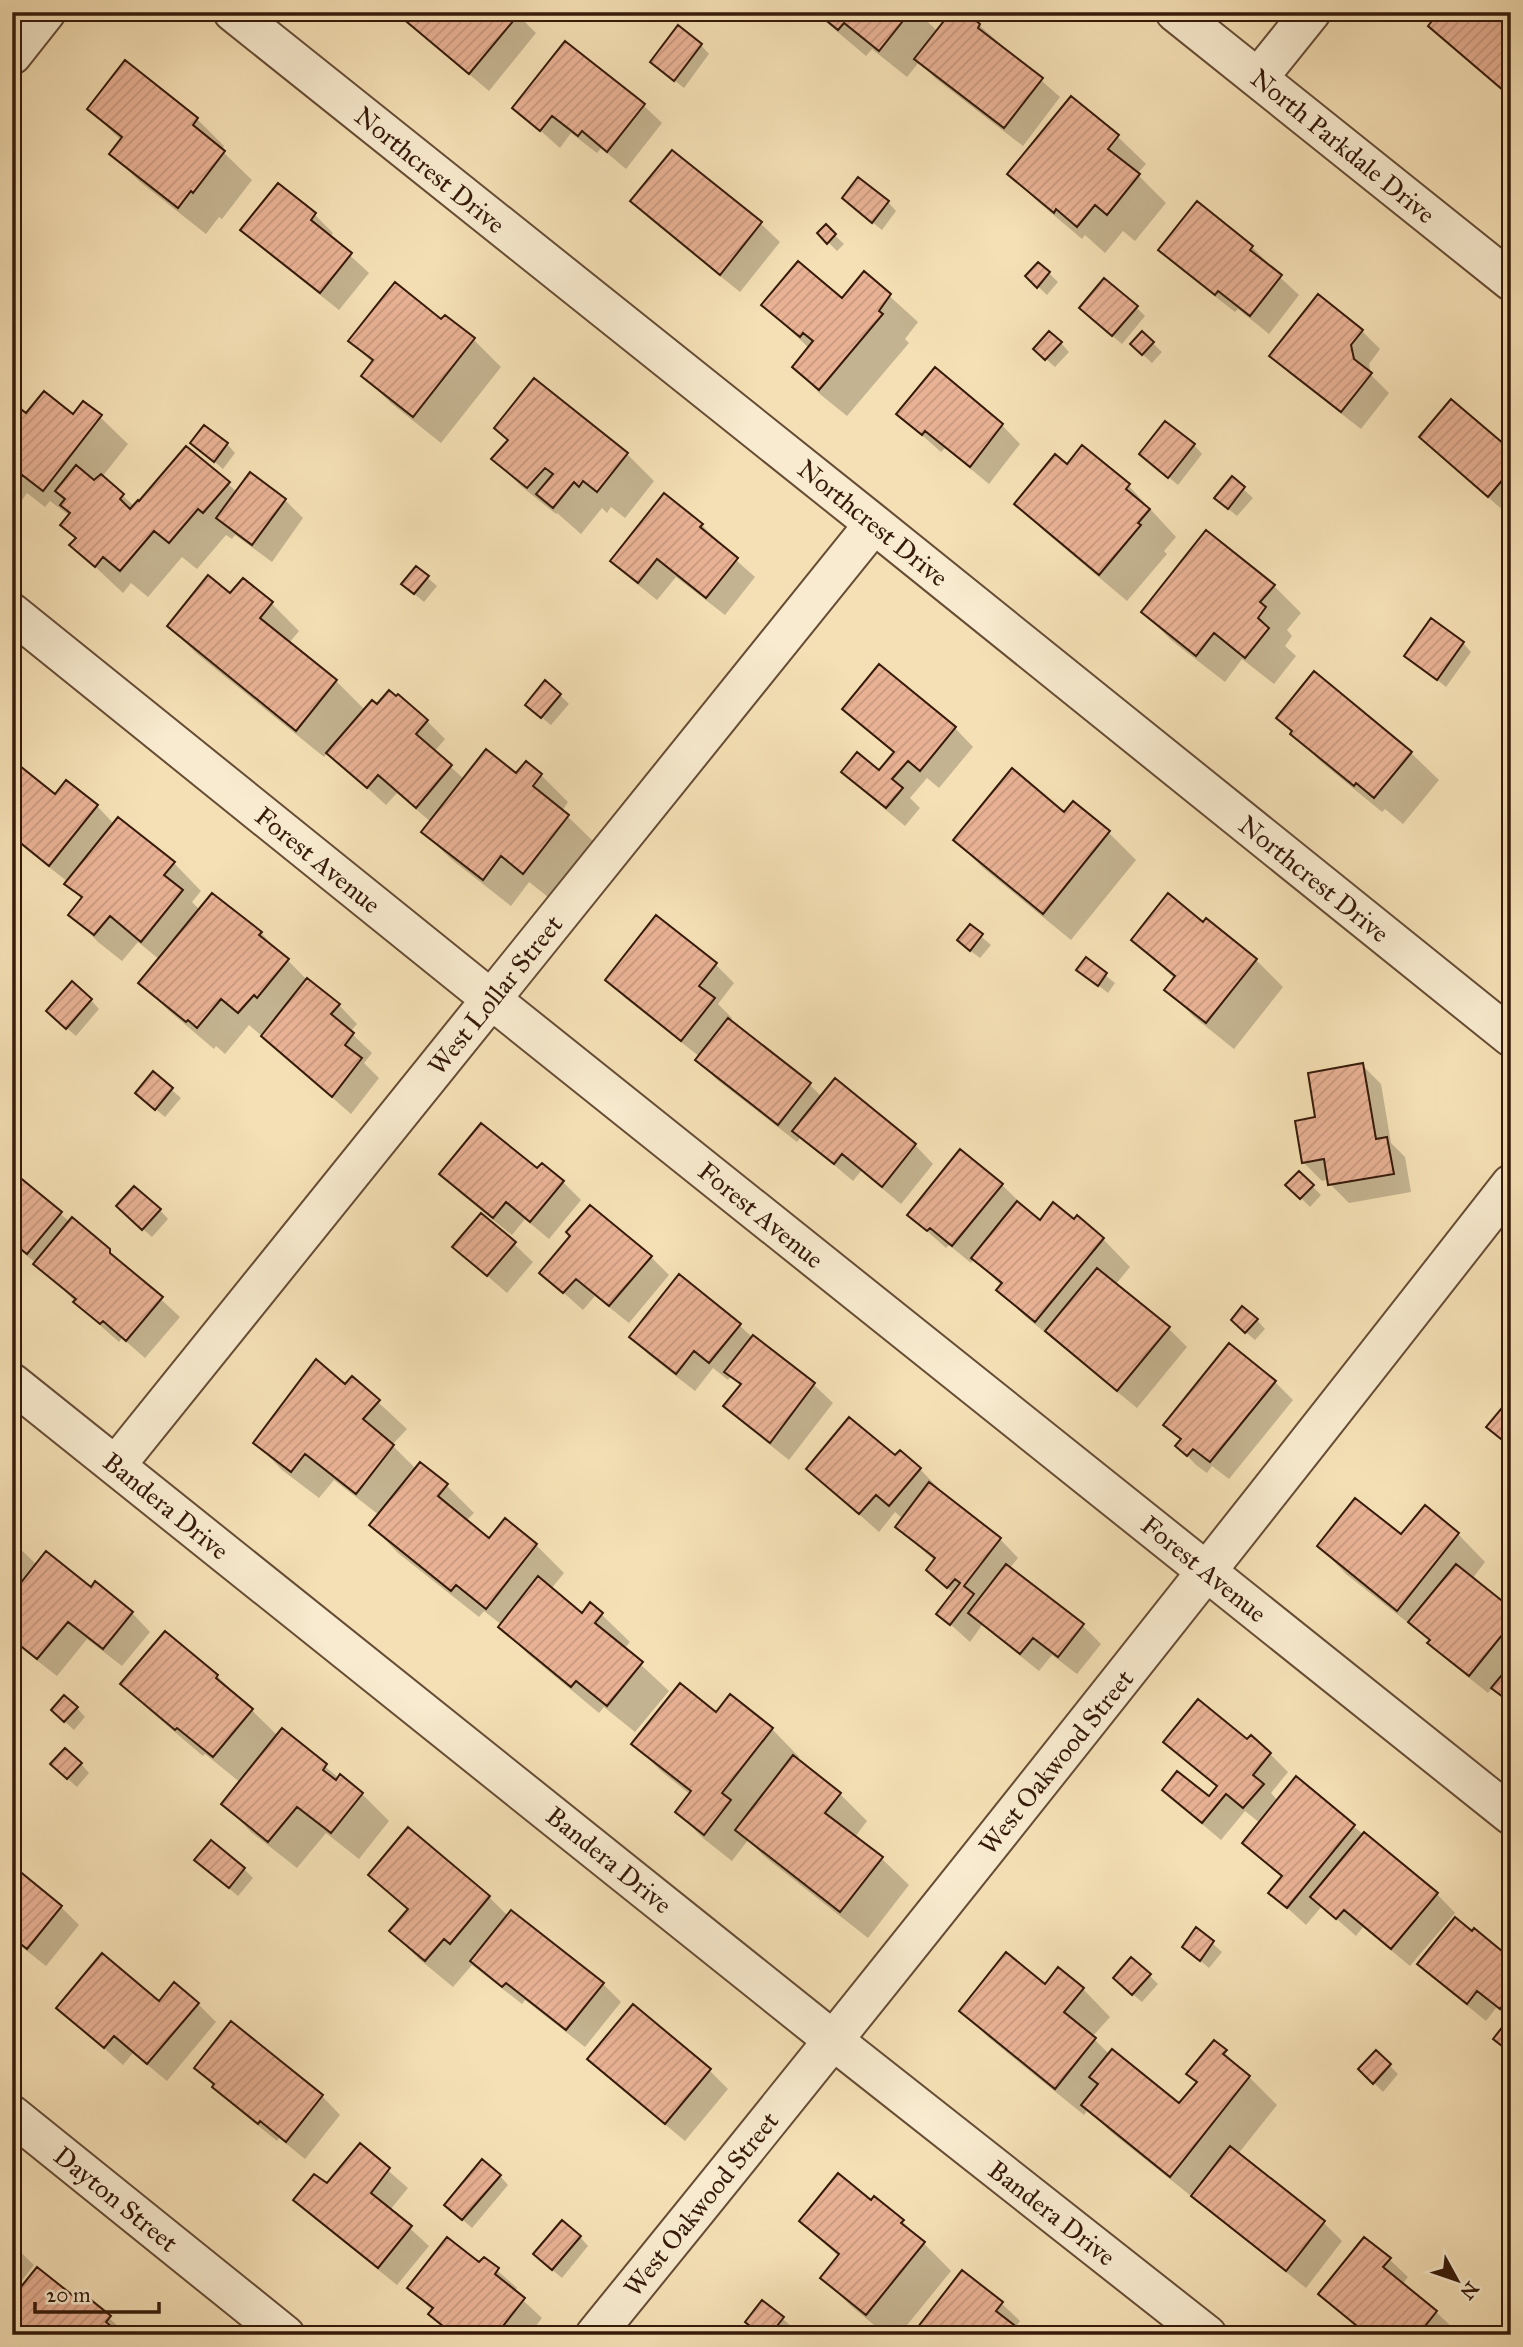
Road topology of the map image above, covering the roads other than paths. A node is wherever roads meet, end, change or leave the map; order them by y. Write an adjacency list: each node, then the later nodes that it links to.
1 (46, 12): 5 (street)
2 (233, 12): 8 (street, Northcrest Drive)
3 (1175, 12): 6 (street, North Parkdale Drive)
4 (1311, 12): 6 (street)
5 (12, 55)
6 (1258, 78): 7 (street, North Parkdale Drive)
7 (1511, 281)
8 (874, 524): 10 (street, West Lollar Street); 11 (street, Northcrest Drive)
9 (12, 613): 10 (street, Forest Avenue)
10 (492, 1000): 14 (street, West Lollar Street); 15 (street, Forest Avenue)
11 (1511, 1037)
12 (1511, 1184): 15 (street, West Oakwood Street)
13 (12, 1383): 14 (street, Bandera Drive)
14 (116, 1465): 17 (street, Bandera Drive)
15 (1208, 1572): 16 (street, Forest Avenue); 17 (street, West Oakwood Street)
16 (1511, 1815)
17 (834, 2040): 20 (street, West Oakwood Street); 21 (street, Bandera Drive)
18 (12, 2115): 19 (street, Dayton Street)
19 (285, 2335)
20 (594, 2335)
21 (1207, 2335)

